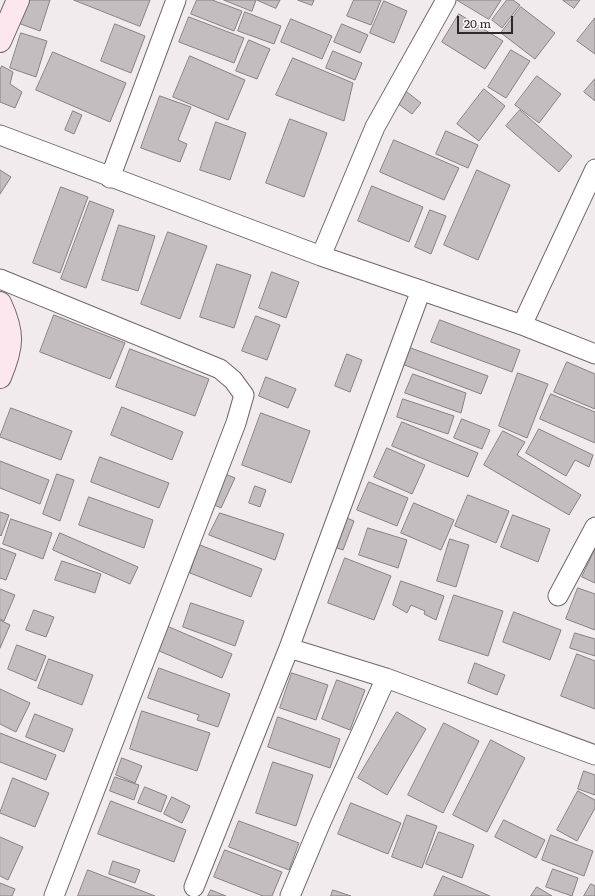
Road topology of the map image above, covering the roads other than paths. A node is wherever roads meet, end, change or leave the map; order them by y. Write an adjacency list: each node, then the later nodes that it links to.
1 (18, 0): 4 (street)
2 (176, 0): 7 (street)
3 (446, 0): 8 (street)
4 (0, 41)
5 (0, 135): 7 (street)
6 (595, 169): 12 (street)
7 (110, 178): 8 (street)
8 (321, 256): 10 (street)
9 (0, 279): 21 (street)
10 (421, 290): 12 (street); 17 (street)
11 (0, 303): 14 (street)
12 (522, 325): 13 (street)
13 (595, 354)
14 (0, 377)
15 (595, 527): 16 (street)
16 (558, 596)
17 (288, 648): 18 (street); 20 (street)
18 (386, 678): 19 (street); 22 (street)
19 (595, 755)
20 (194, 887)
21 (54, 896)
22 (290, 896)

